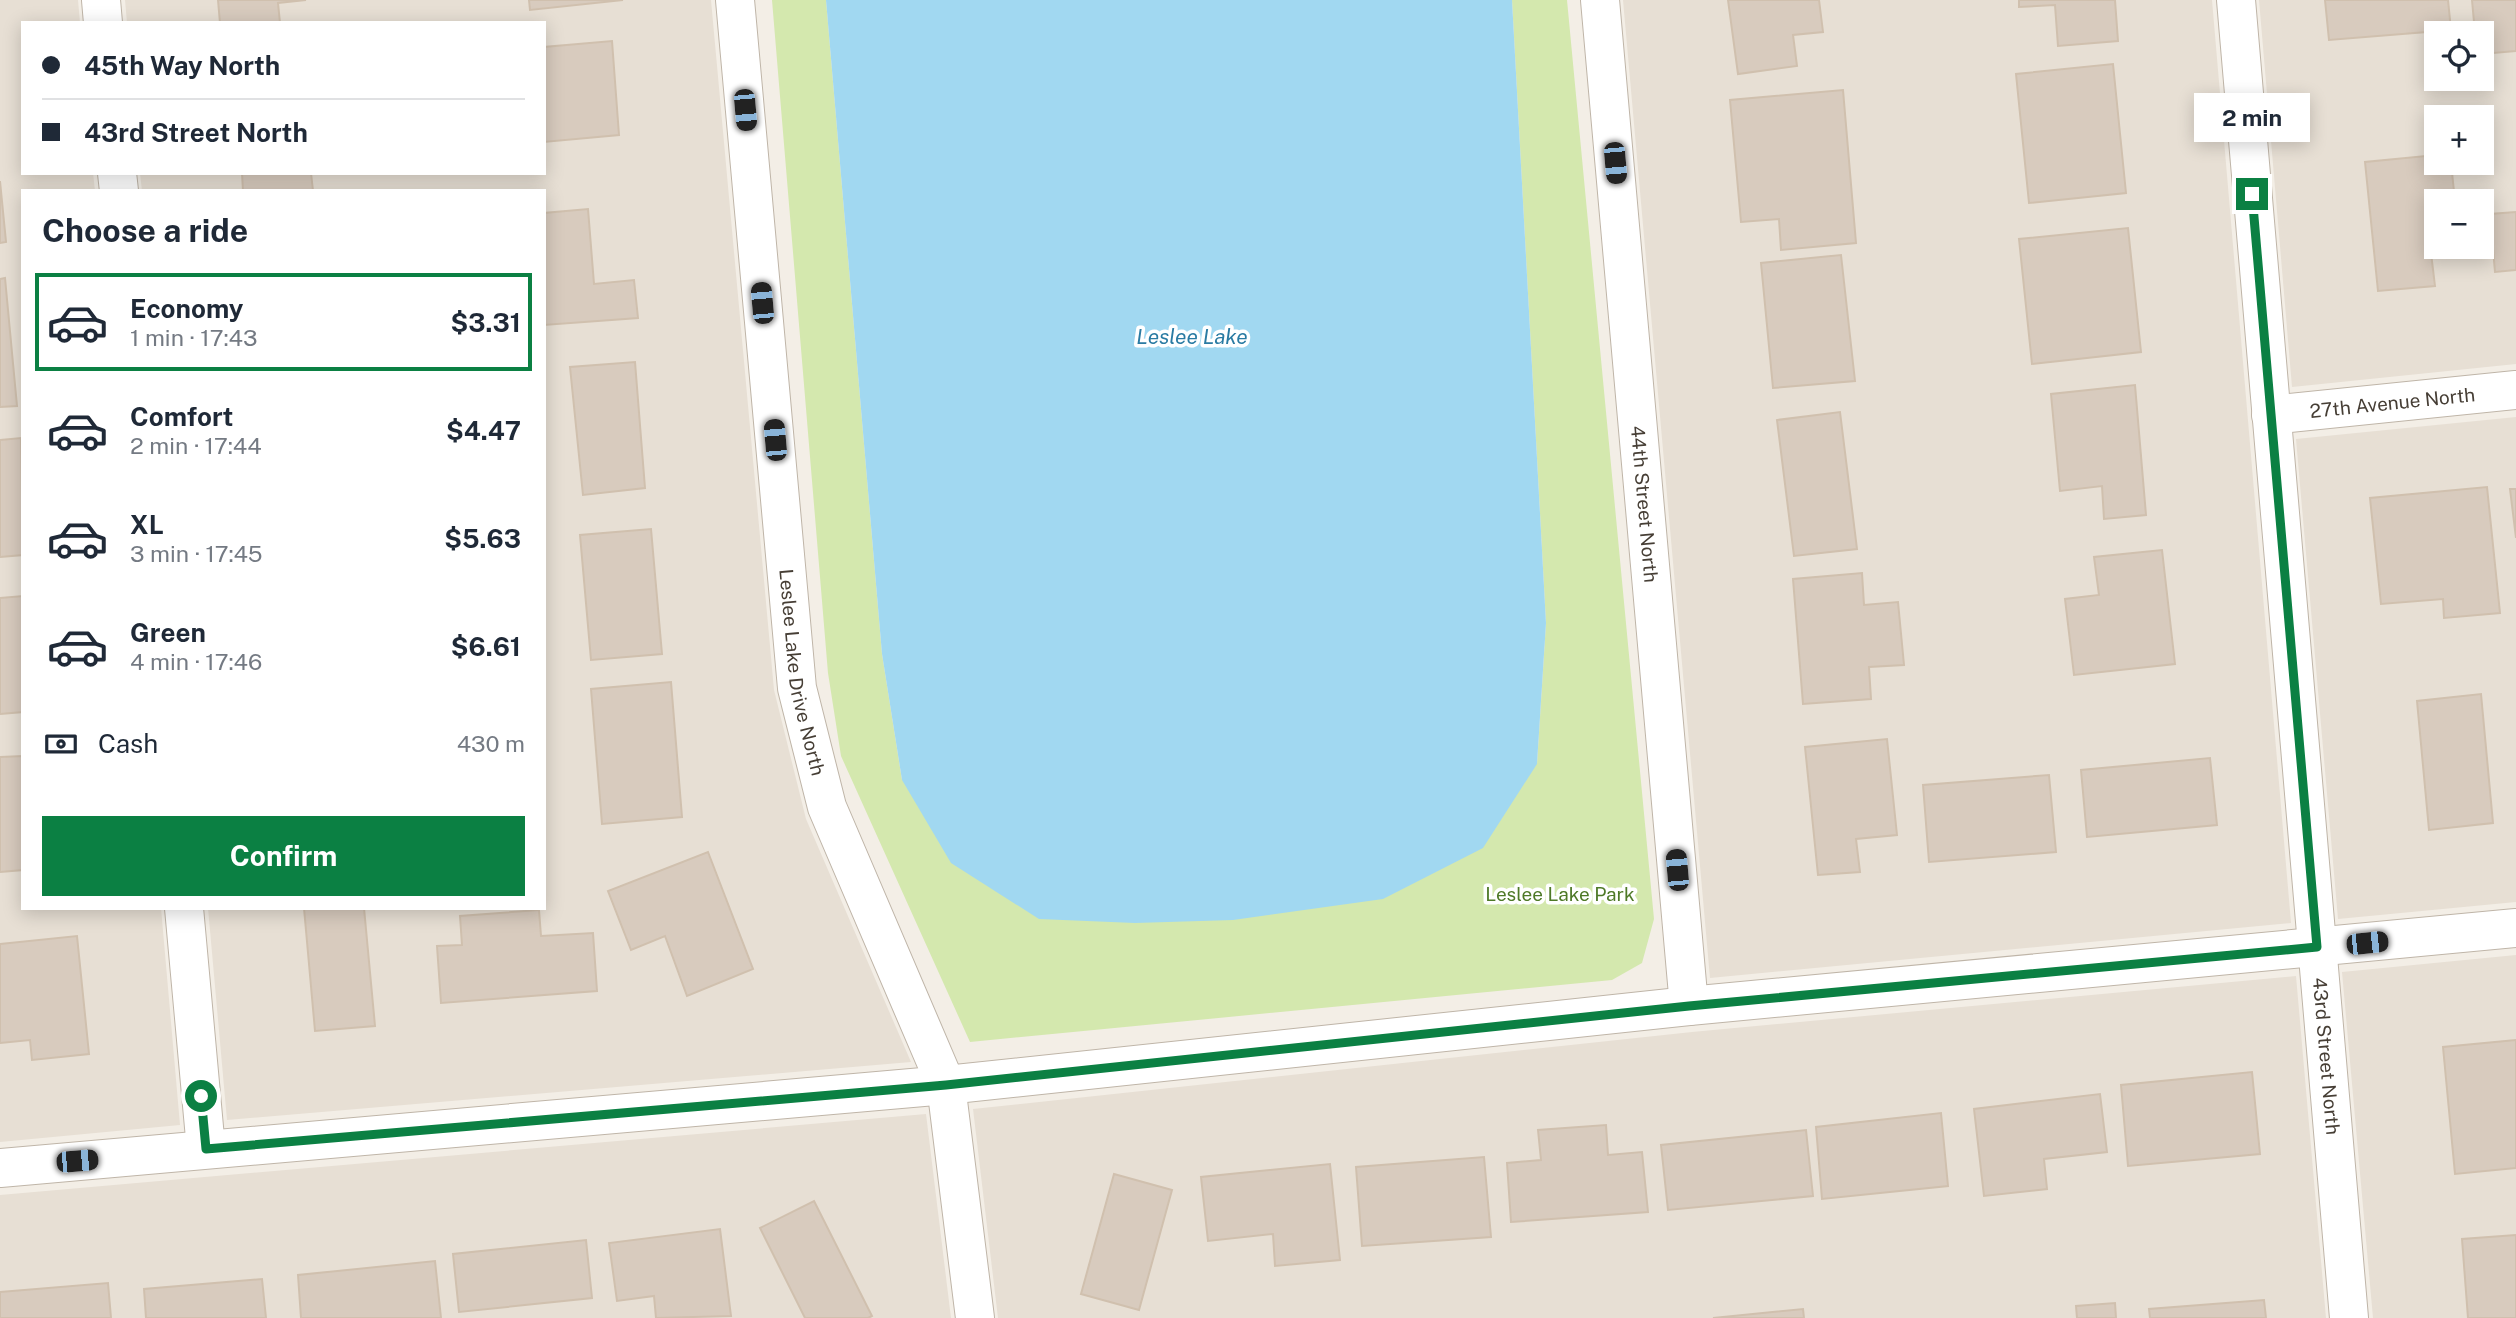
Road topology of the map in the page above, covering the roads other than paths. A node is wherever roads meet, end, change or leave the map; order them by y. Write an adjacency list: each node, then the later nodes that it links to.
1 (101, 0): 5 (street)
2 (735, 0): 12 (street, Leslee Lake Drive North)
3 (1600, 0): 11 (street, 44th Street North)
4 (2236, 0): 7 (street, 43rd Street North)
5 (103, 21)
6 (2516, 390): 7 (street, 27th Avenue North)
7 (2271, 415): 10 (street, 43rd Street North)
8 (184, 910): 13 (street)
9 (2516, 929): 10 (street)
10 (2317, 947): 11 (street); 16 (street, 43rd Street North)
11 (1689, 1006): 12 (street)
12 (946, 1085): 13 (street); 15 (street, Leslee Lake Drive North)
13 (206, 1149): 14 (street)
14 (0, 1168)
15 (975, 1318)
16 (2349, 1318)

